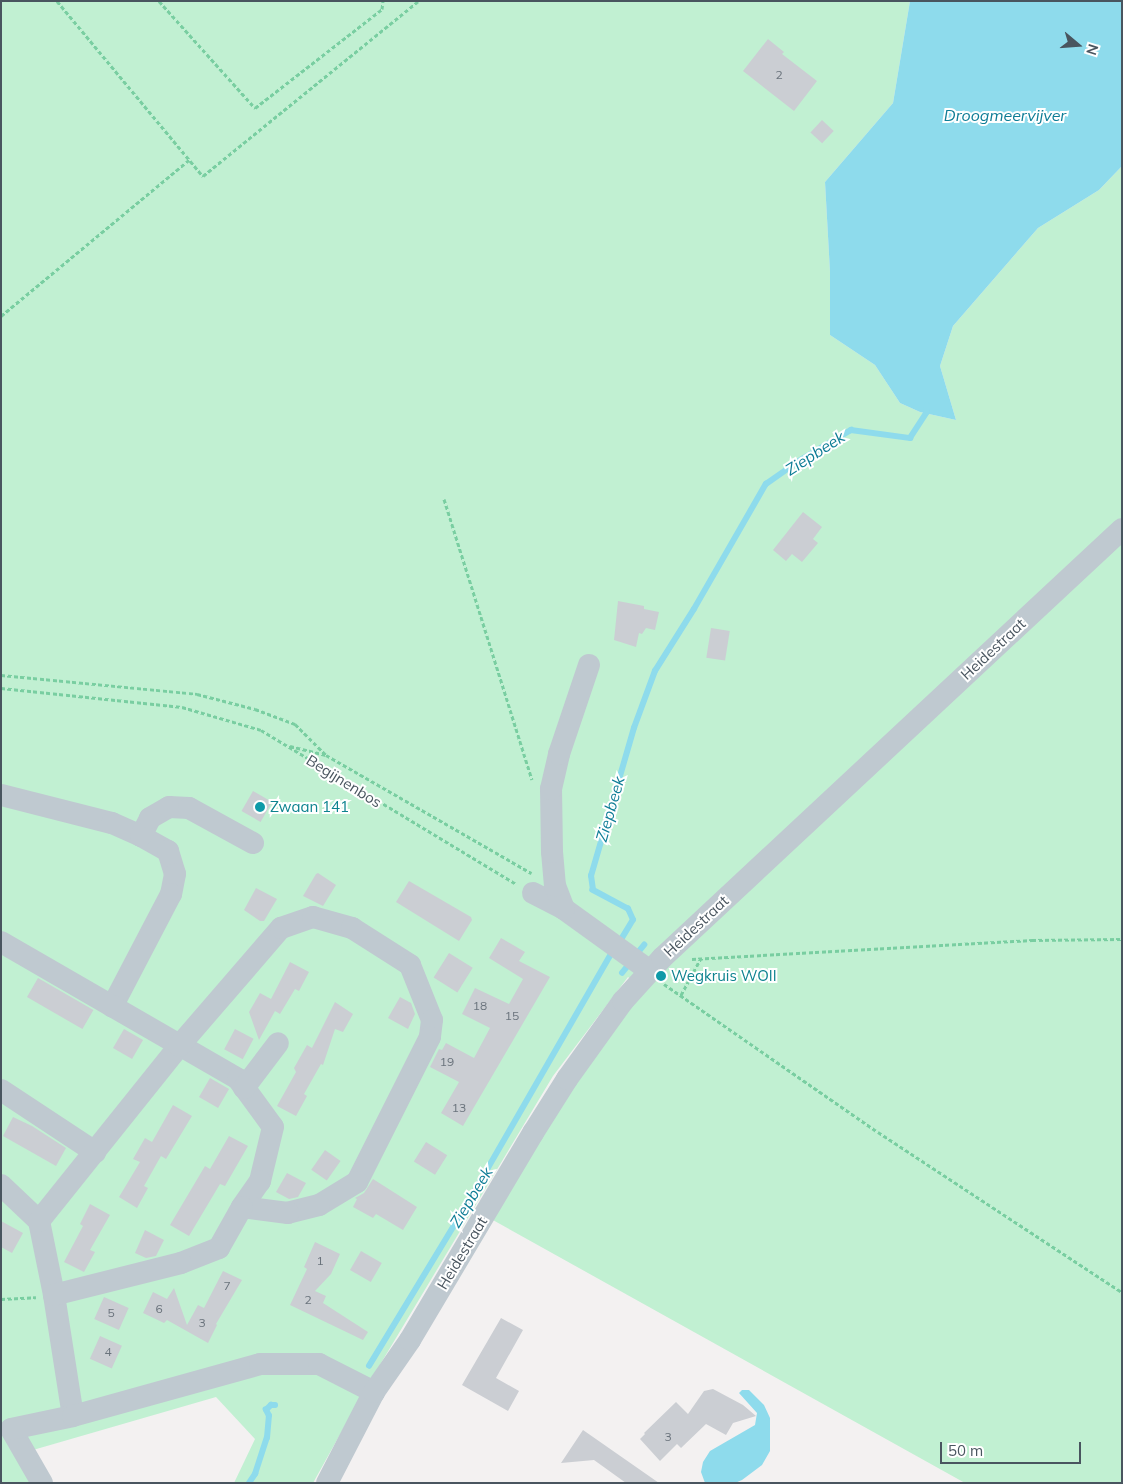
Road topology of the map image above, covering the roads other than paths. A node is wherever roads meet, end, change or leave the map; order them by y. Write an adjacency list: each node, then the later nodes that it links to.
1 (1122, 529): 7 (street, Heidestraat)
2 (589, 664): 7 (street)
3 (1, 795): 4 (street)
4 (141, 836): 5 (street); 8 (street)
5 (253, 843)
6 (1, 942): 8 (street)
7 (650, 971): 18 (street, Heidestraat)
8 (112, 1007): 10 (street)
9 (278, 1043): 11 (street)
10 (179, 1046): 11 (street); 13 (street); 15 (street)
11 (244, 1088): 15 (street)
12 (1, 1090): 13 (street)
13 (95, 1152): 16 (street)
14 (1, 1185): 16 (street)
15 (242, 1207): 17 (street)
16 (39, 1221): 17 (street)
17 (54, 1295): 19 (street)
18 (374, 1392): 19 (street); 21 (street, Heidestraat)
19 (73, 1416): 20 (street)
20 (42, 1483)
21 (327, 1483)

